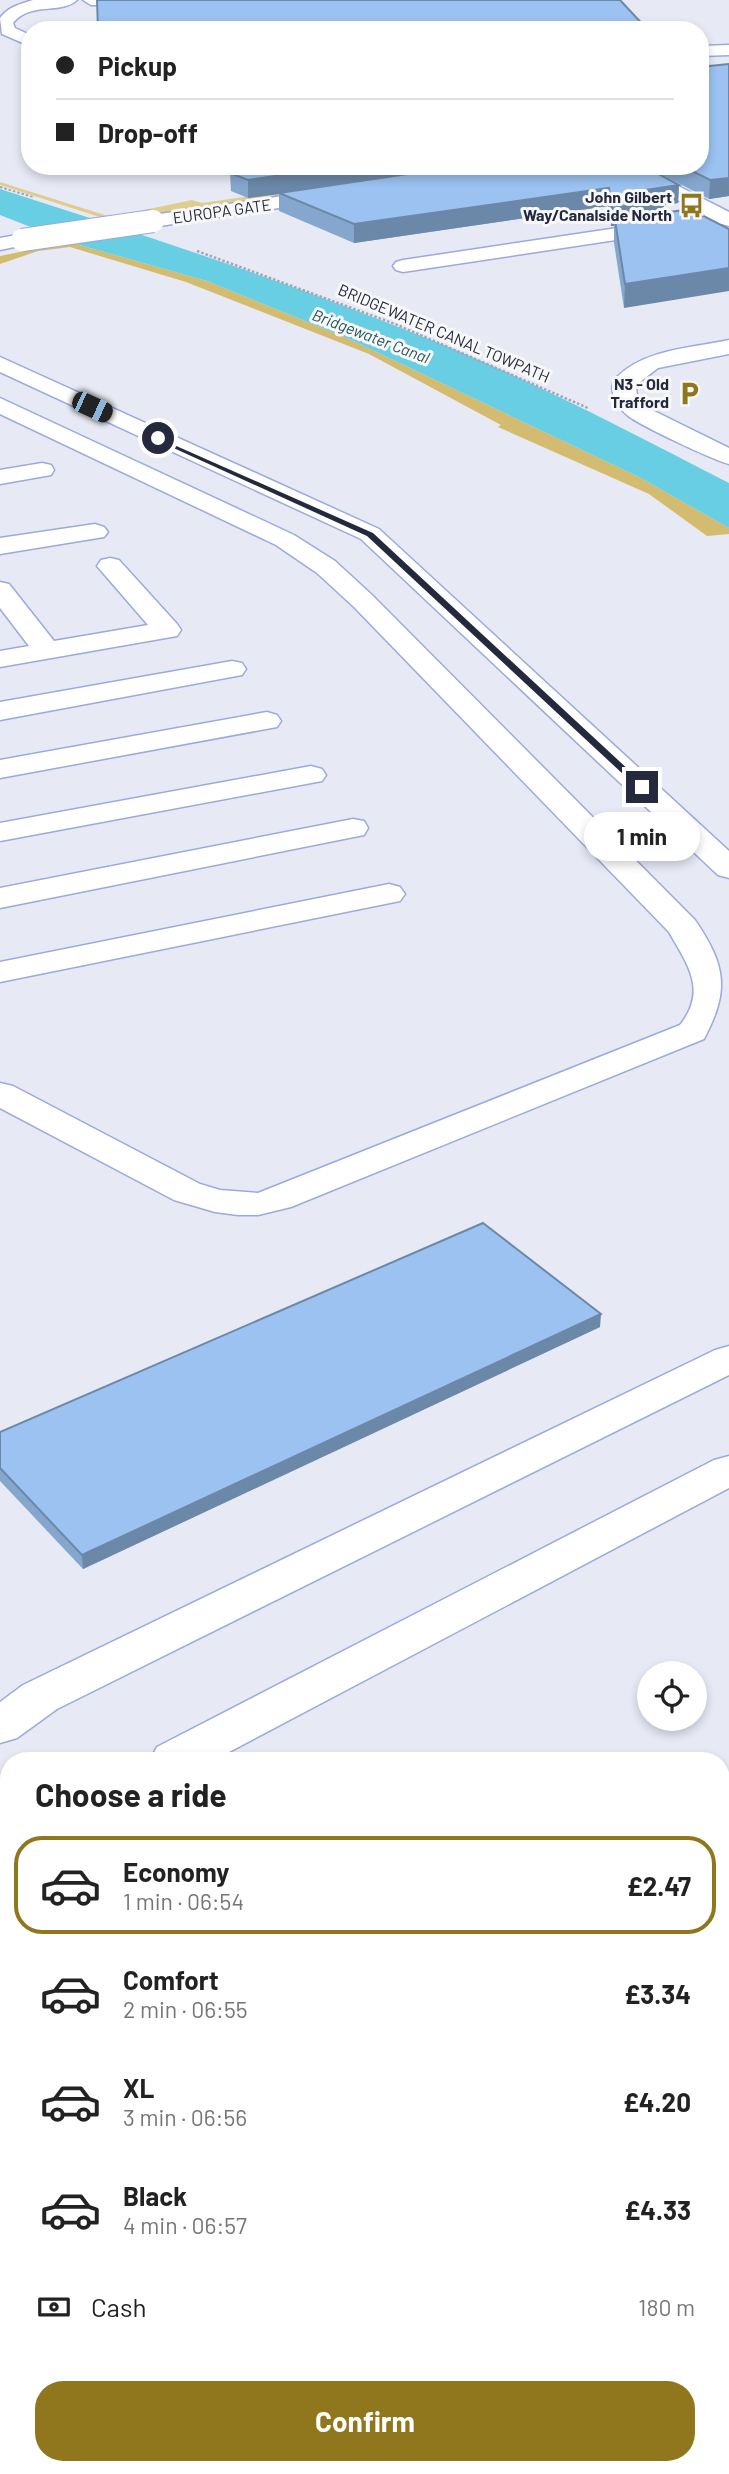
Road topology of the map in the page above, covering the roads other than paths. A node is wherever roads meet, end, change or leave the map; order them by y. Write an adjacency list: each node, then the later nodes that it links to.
1 (69, 0): 4 (street)
2 (91, 0): 3 (street)
3 (168, 1)
4 (21, 36)
5 (0, 43): 6 (street)
6 (21, 49)
7 (729, 50): 8 (street)
8 (709, 51)
9 (641, 175): 11 (street)
10 (346, 193): 12 (street, EUROPA GATE, bridge)
11 (727, 219): 13 (street)
12 (0, 244)
13 (403, 266)
14 (729, 347): 17 (street)
15 (0, 364): 33 (street)
16 (0, 405): 37 (street)
17 (729, 457)
18 (42, 470): 19 (street)
19 (0, 477)
20 (95, 532): 21 (street)
21 (0, 546)
22 (110, 566): 24 (street)
23 (0, 590): 24 (street)
24 (47, 651): 25 (street)
25 (0, 659)
26 (232, 669): 27 (street)
27 (0, 711)
28 (267, 721): 29 (street)
29 (0, 769)
30 (311, 775): 32 (street)
31 (353, 828): 35 (street)
32 (0, 832)
33 (729, 869)
34 (388, 894): 36 (street)
35 (0, 898)
36 (0, 972)
37 (0, 1094)
38 (729, 1359): 40 (street)
39 (729, 1470): 41 (street)
40 (0, 1726)
41 (189, 1752)

